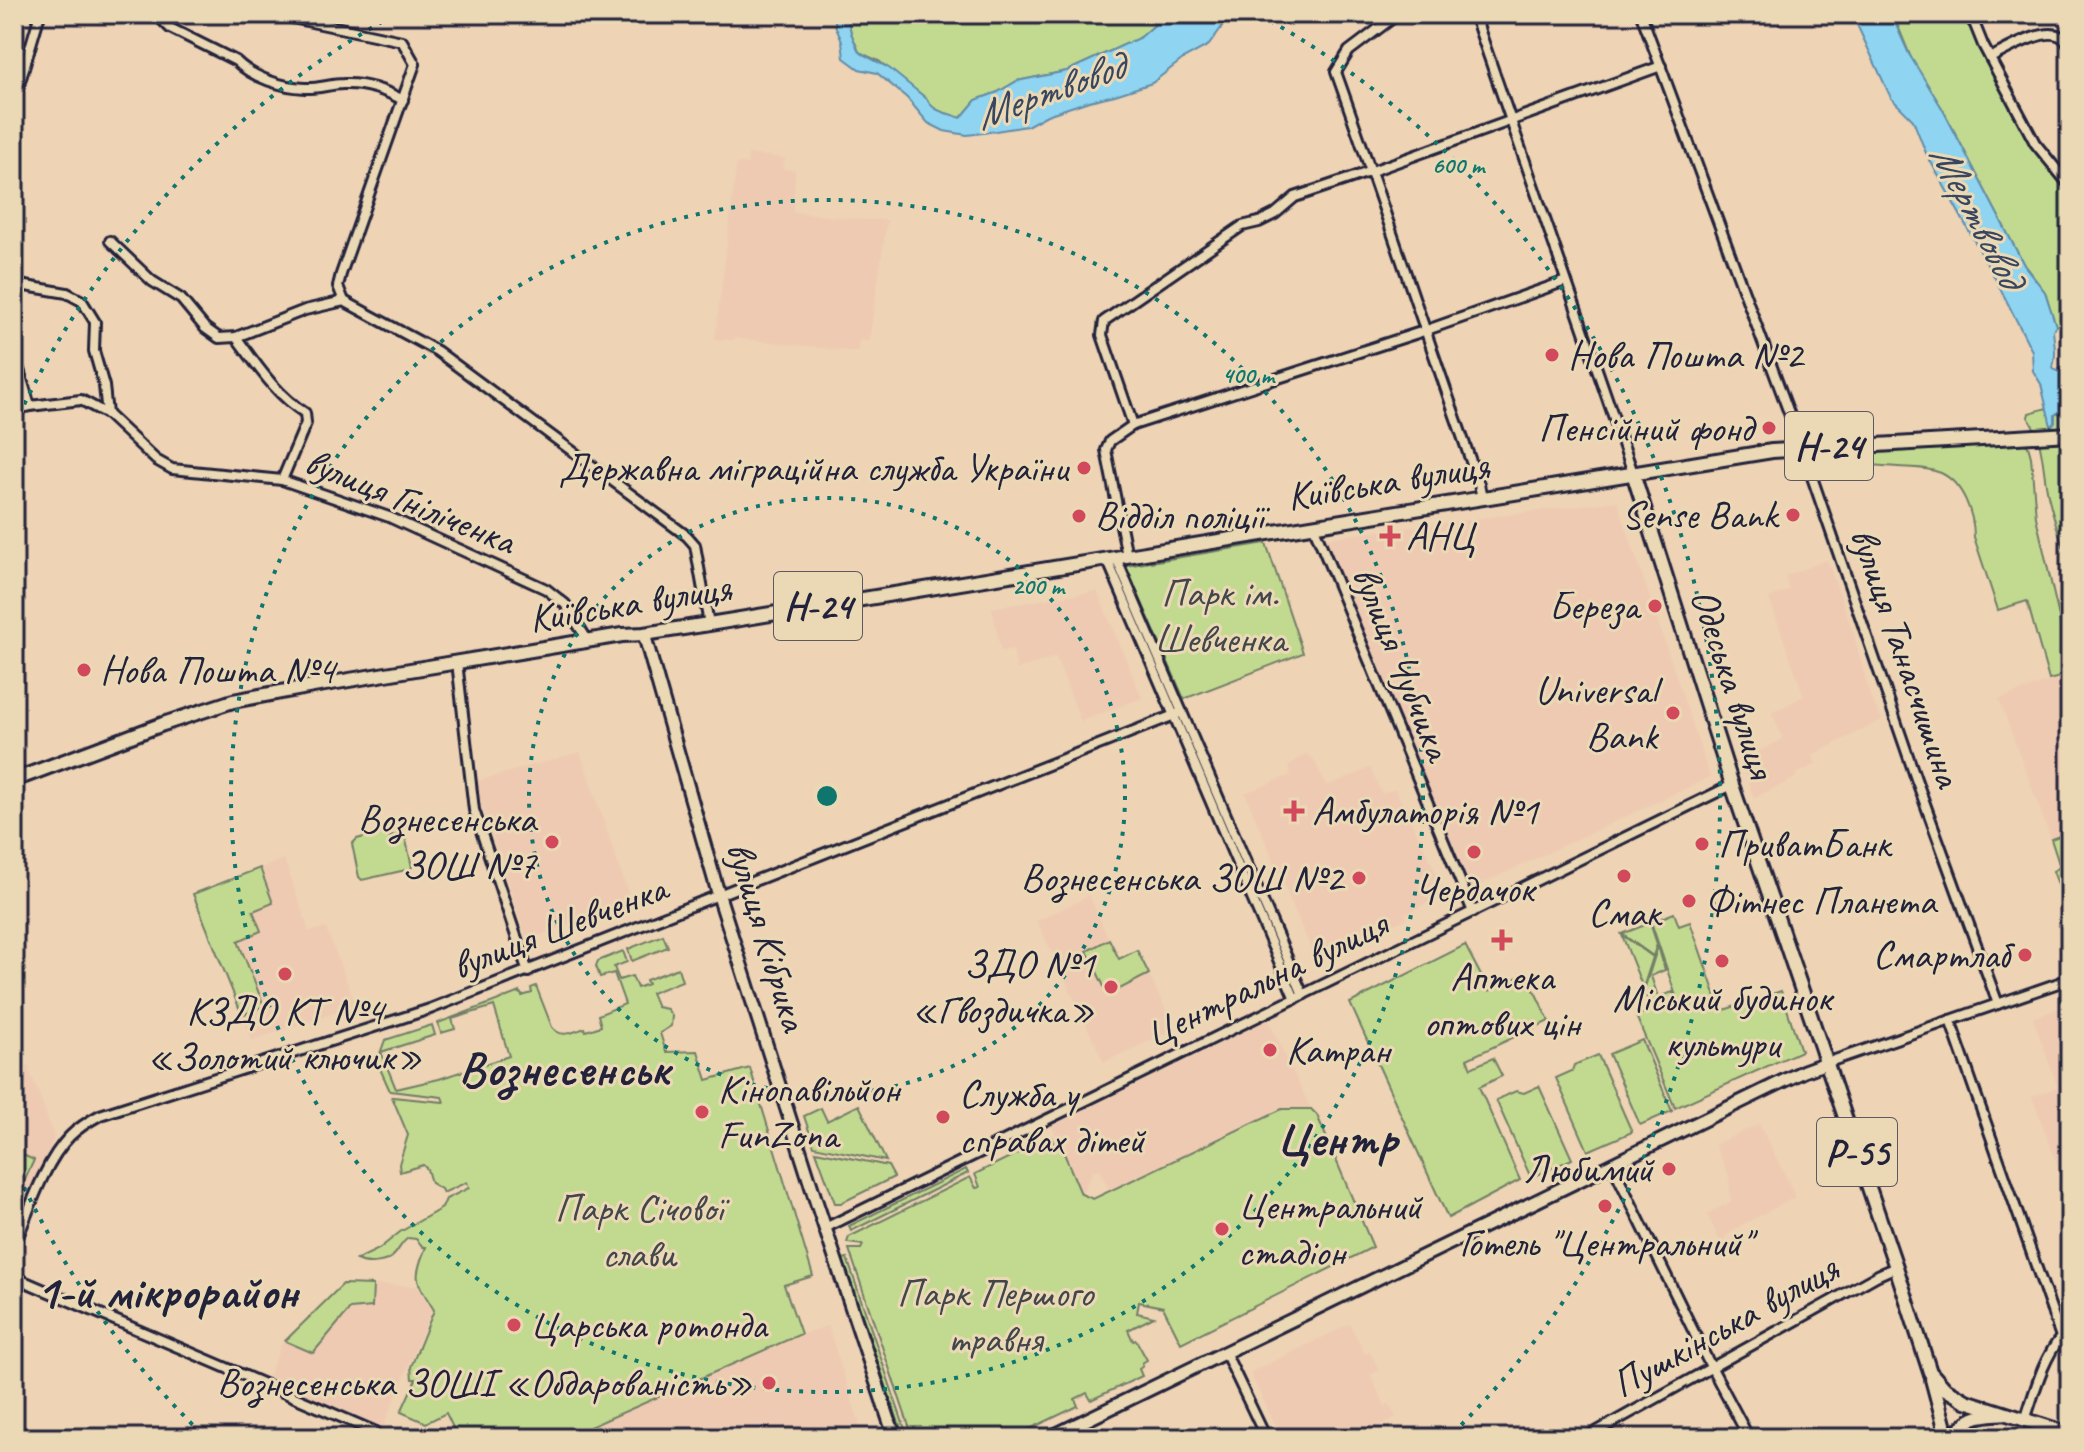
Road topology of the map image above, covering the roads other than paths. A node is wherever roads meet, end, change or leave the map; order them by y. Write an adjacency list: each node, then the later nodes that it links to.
1 (40, 14): 12 (street)
2 (156, 14): 11 (street)
3 (273, 14): 11 (street)
4 (1398, 14): 14 (street)
5 (1474, 14): 13 (street, Одеська вулиця)
6 (1641, 14): 10 (street, вулиця Танасчишина)
7 (1967, 14): 9 (street)
8 (2070, 45): 9 (street)
9 (1990, 58): 15 (street)
10 (1661, 66): 13 (street); 28 (street, вулиця Танасчишина)
11 (403, 100): 19 (street)
12 (14, 102)
13 (1511, 120): 14 (street); 17 (street, Одеська вулиця)
14 (1372, 171): 20 (street); 26 (street)
15 (2070, 186)
16 (110, 241): 21 (street)
17 (1566, 281): 20 (street); 29 (street, Одеська вулиця)
18 (14, 284): 25 (street)
19 (344, 301): 21 (street); 34 (street)
20 (1424, 331): 26 (street); 31 (street)
21 (236, 337): 30 (street)
22 (14, 353): 23 (street)
23 (30, 406): 24 (street); 25 (street)
24 (14, 410)
25 (107, 414): 30 (street, вулиця Гніліченка)
26 (1133, 425): 33 (street)
27 (2070, 434): 28 (main road, Київська вулиця / Н-24)
28 (1802, 448): 29 (main road, Київська вулиця / Н-24); 46 (street, вулиця Танасчишина)
29 (1633, 473): 31 (main road, Київська вулиця / Н-24); 40 (main road, Одеська вулиця / Р-55)
30 (282, 480): 36 (street, вулиця Гніліченка)
31 (1482, 499): 32 (main road, Київська вулиця / Н-24)
32 (1313, 525): 33 (main road, Київська вулиця / Н-24); 42 (street, вулиця Чубчика)
33 (1117, 558): 34 (main road, Київська вулиця / Н-24); 38 (street)
34 (709, 624): 35 (main road, Київська вулиця / Н-24)
35 (644, 634): 36 (main road, Київська вулиця / Н-24); 41 (main road, вулиця Кібрика)
36 (588, 641): 37 (main road, Київська вулиця / Н-24)
37 (457, 662): 39 (main road, Київська вулиця / Н-24); 43 (street)
38 (1178, 714): 41 (street, вулиця Шевченка); 45 (street)
39 (14, 780)
40 (1732, 785): 42 (street, Центральна вулиця); 48 (main road, Одеська вулиця / Р-55)
41 (719, 896): 43 (street, вулиця Шевченка); 50 (main road, вулиця Кібрика)
42 (1473, 912): 45 (street, Центральна вулиця)
43 (528, 972): 51 (street, вулиця Шевченка)
44 (2070, 979): 46 (street)
45 (1299, 997): 50 (street, Центральна вулиця)
46 (1998, 1004): 47 (street)
47 (1950, 1020): 48 (street); 55 (street)
48 (1826, 1063): 49 (main road); 52 (main road, Одеська вулиця / Р-55)
49 (1612, 1164): 56 (main road); 57 (street)
50 (825, 1228): 63 (main road, вулиця Кібрика)
51 (14, 1247)
52 (1896, 1267): 57 (street, Пушкінська вулиця); 58 (main road, Одеська вулиця / Р-55)
53 (14, 1277): 61 (street)
54 (2070, 1328): 55 (street)
55 (2061, 1337): 60 (street)
56 (1225, 1352): 64 (main road); 65 (street)
57 (1712, 1368): 66 (street, Пушкінська вулиця); 67 (street)
58 (1930, 1372): 59 (main road); 68 (main road, Одеська вулиця)
59 (2007, 1414): 60 (main road); 69 (main road)
60 (2025, 1420): 62 (main road)
61 (376, 1432)
62 (2070, 1434)
63 (895, 1438)
64 (1049, 1438)
65 (1266, 1438)
66 (1585, 1438)
67 (1749, 1438)
68 (1944, 1438)
69 (1952, 1438)

